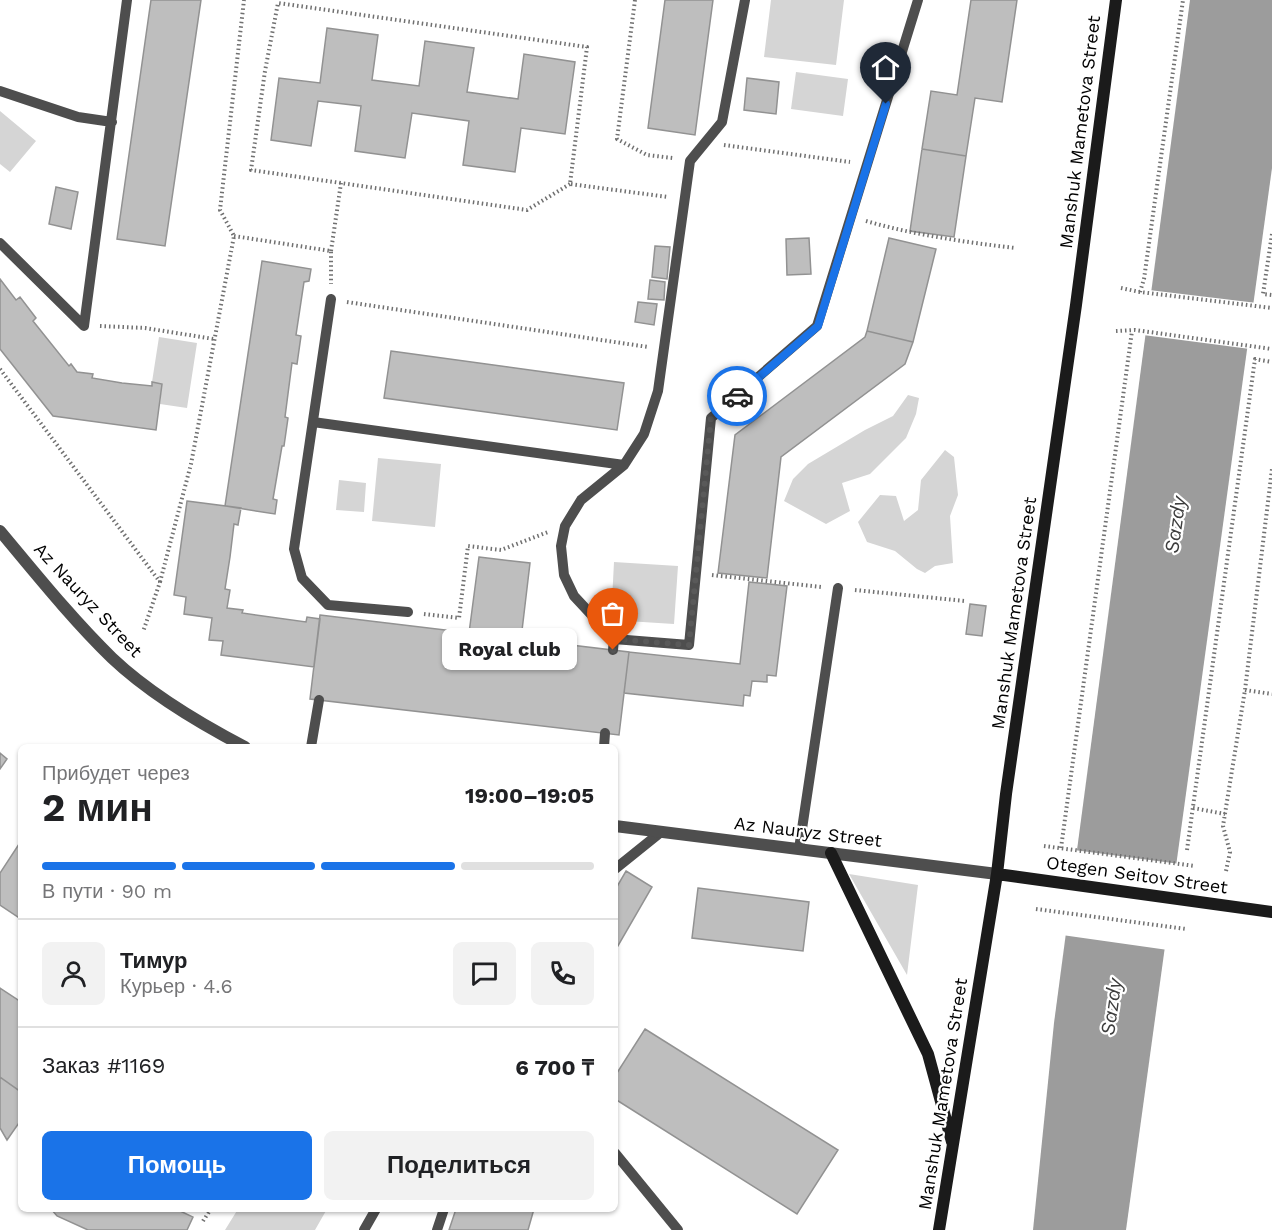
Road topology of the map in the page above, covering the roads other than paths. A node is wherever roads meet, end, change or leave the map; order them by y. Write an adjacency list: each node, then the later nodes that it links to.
1 (127, 0): 6 (lane)
2 (745, 0): 10 (lane)
3 (918, 0): 10 (lane)
4 (1113, 0): 24 (main road, Manshuk Mametova Street)
5 (0, 91): 6 (lane)
6 (112, 122): 7 (lane)
7 (0, 243)
8 (331, 299): 9 (lane)
9 (313, 422): 10 (lane); 13 (lane)
10 (624, 465)
11 (0, 531): 16 (street, Az Nauryz Street)
12 (838, 588): 21 (lane)
13 (408, 612)
14 (319, 700): 17 (lane)
15 (605, 733): 18 (lane)
16 (239, 744)
17 (312, 744)
18 (604, 744)
19 (618, 826): 20 (street, Az Nauryz Street)
20 (661, 832): 21 (street, Az Nauryz Street); 23 (lane)
21 (799, 849): 22 (street, Az Nauryz Street)
22 (831, 853): 24 (street, Az Nauryz Street); 26 (main road)
23 (618, 867)
24 (997, 874): 25 (main road, Otegen Seitov Street); 26 (main road, Manshuk Mametova Street)
25 (1272, 912)
26 (953, 1146): 33 (main road, Manshuk Mametova Street)
27 (618, 1157): 32 (lane)
28 (374, 1212): 30 (lane)
29 (443, 1212): 31 (lane)
30 (364, 1230)
31 (437, 1230)
32 (678, 1230)
33 (939, 1230)

